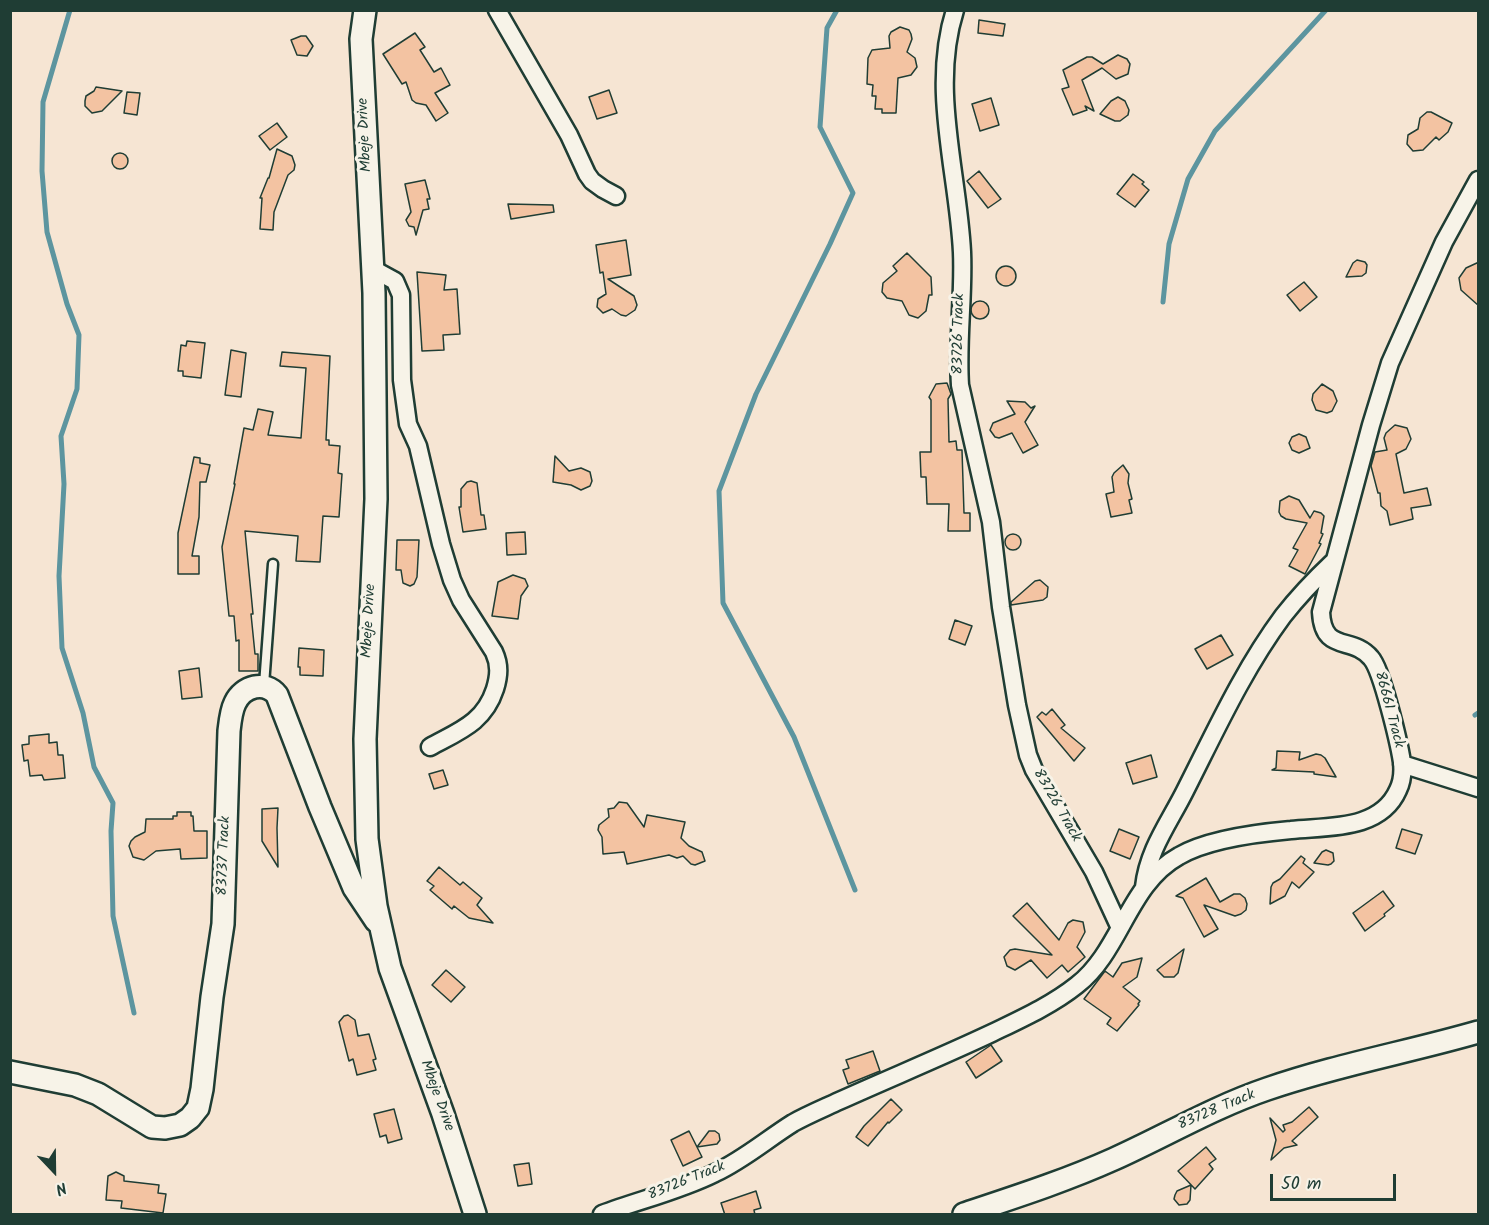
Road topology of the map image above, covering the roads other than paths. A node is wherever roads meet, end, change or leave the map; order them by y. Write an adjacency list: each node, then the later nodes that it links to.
1 (365, 10): 6 (street, Mbeje Drive)
2 (497, 10): 5 (street)
3 (955, 10): 15 (street, 83726 Track)
4 (1479, 180): 7 (street, 86661 Track)
5 (616, 196)
6 (373, 269): 10 (street); 14 (street, Mbeje Drive)
7 (1333, 562): 11 (street, 86661 Track); 13 (street)
8 (273, 564): 9 (lane)
9 (264, 685): 14 (street); 17 (street, 83737 Track)
10 (430, 747)
11 (1402, 764): 12 (street); 13 (street, 86661 Track)
12 (1479, 788)
13 (1143, 890): 15 (street, 86661 Track)
14 (380, 926): 18 (street, Mbeje Drive)
15 (1119, 926): 19 (street, 83726 Track)
16 (1479, 1032): 20 (street, 83728 Track)
17 (14, 1075)
18 (475, 1215)
19 (602, 1215)
20 (964, 1215)

